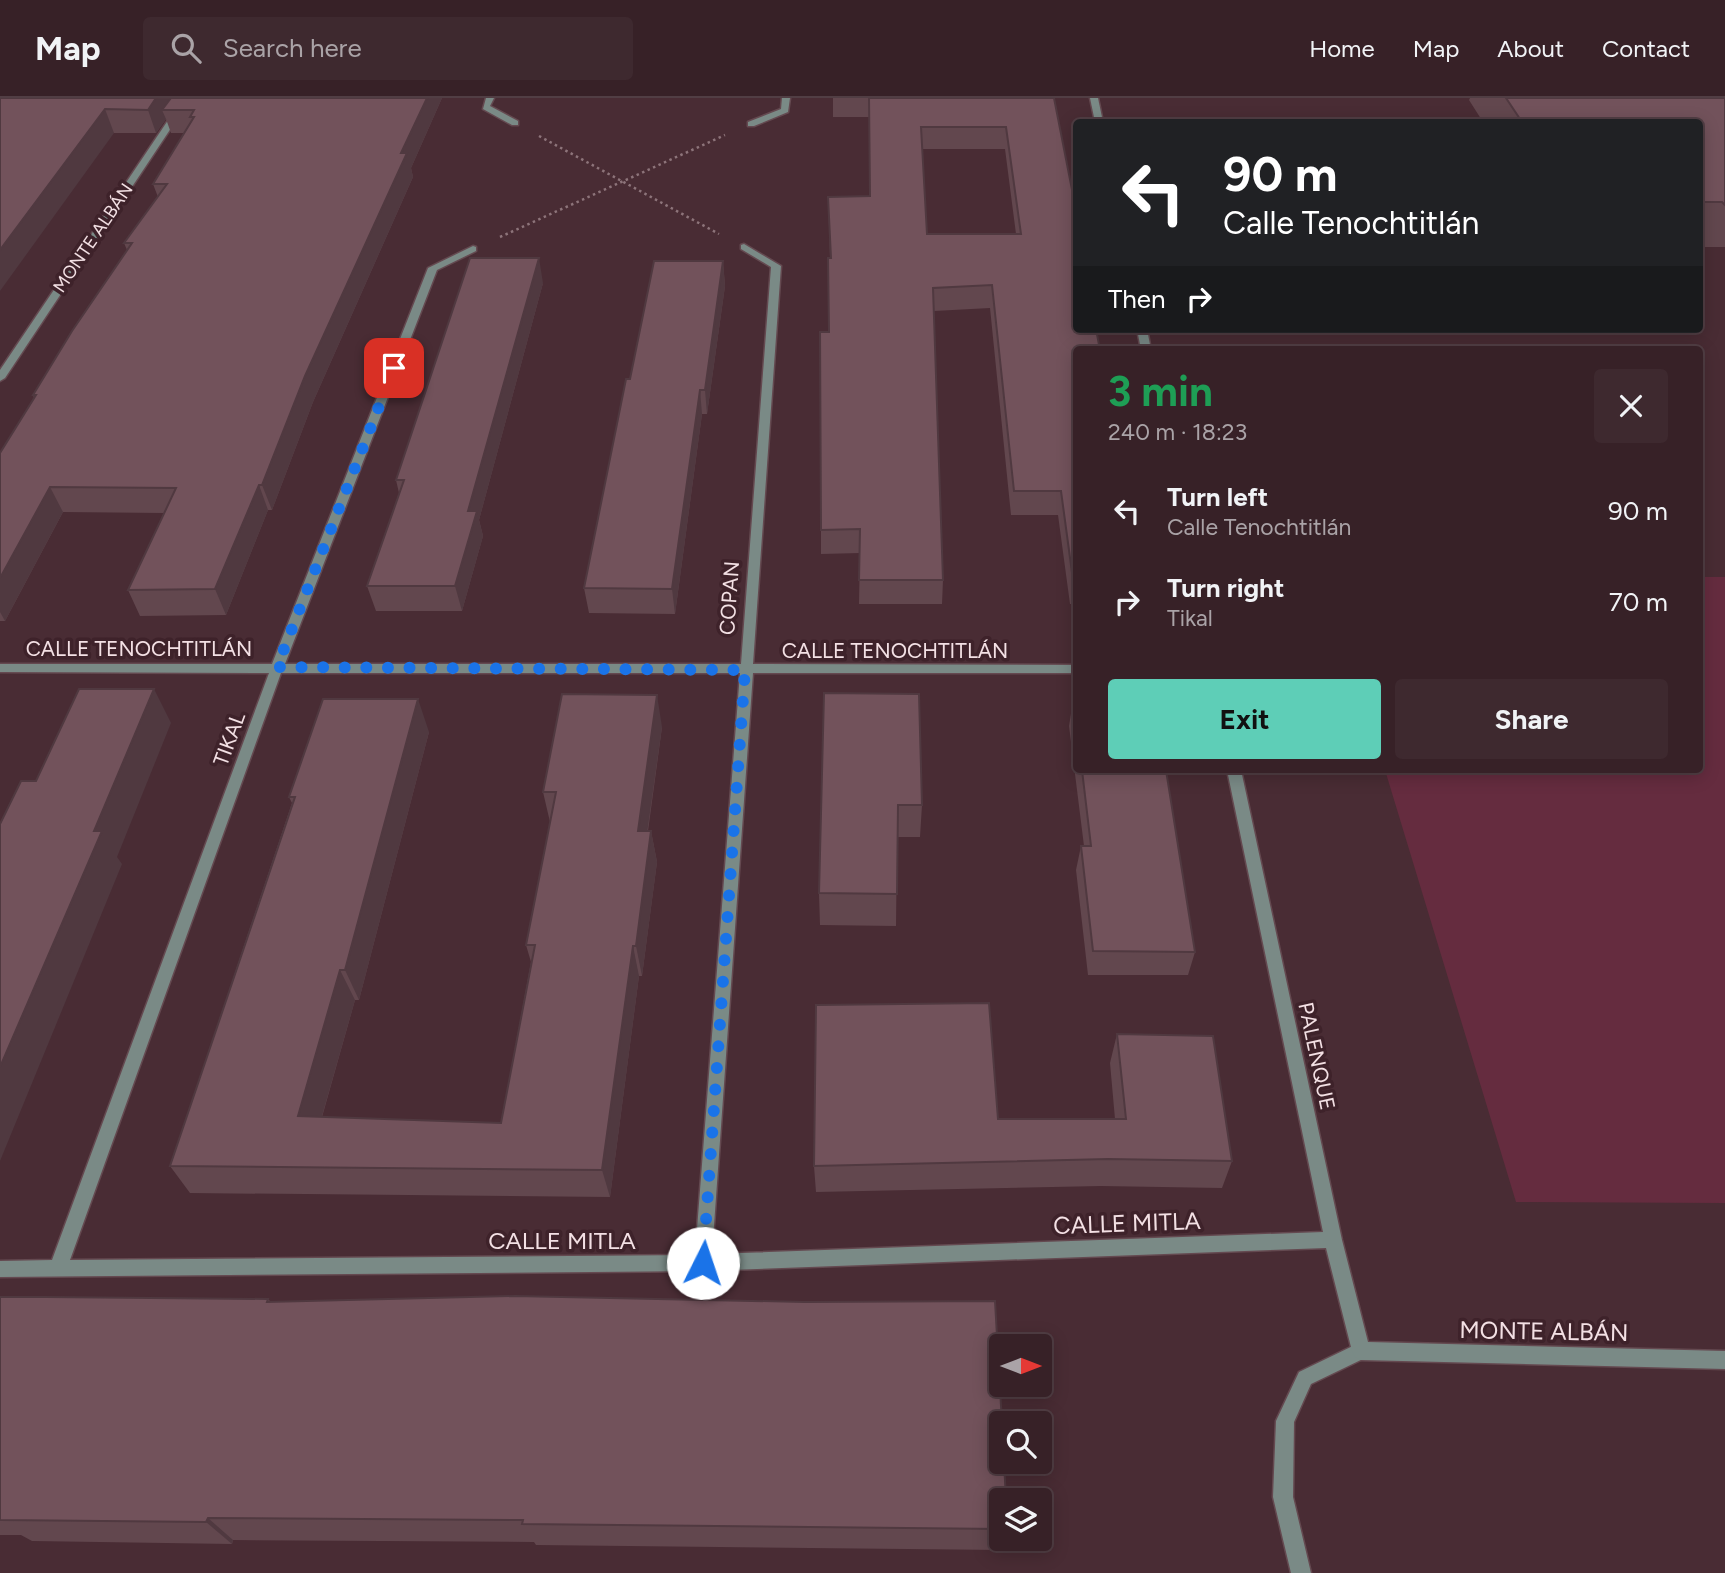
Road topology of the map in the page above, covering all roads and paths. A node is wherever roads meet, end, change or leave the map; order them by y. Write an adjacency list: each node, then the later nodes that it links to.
1 (187, 98): 11 (street, MONTE ALBÁN)
2 (490, 98): 6 (street)
3 (786, 98): 7 (street)
4 (1094, 98): 5 (street)
5 (1098, 119)
6 (515, 123): 8 (path)
7 (751, 124): 8 (path)
8 (622, 182): 9 (path); 10 (path)
9 (744, 247): 15 (street, COPAN)
10 (472, 249): 12 (street, TIKAL)
11 (0, 378)
12 (277, 667): 13 (street, CALLE TENOCHTITLÁN); 15 (street, CALLE TENOCHTITLÁN); 19 (street, TIKAL)
13 (0, 668)
14 (1073, 669): 15 (street, CALLE TENOCHTITLÁN)
15 (745, 670): 18 (street, COPAN)
16 (1235, 773): 17 (street, PALENQUE)
17 (1333, 1240): 18 (street, CALLE MITLA); 21 (street, PALENQUE)
18 (703, 1263): 19 (street, CALLE MITLA)
19 (58, 1268): 20 (street, CALLE MITLA)
20 (0, 1269)
21 (1361, 1350): 22 (street, MONTE ALBÁN); 23 (street)
22 (1725, 1360)
23 (1301, 1573)

